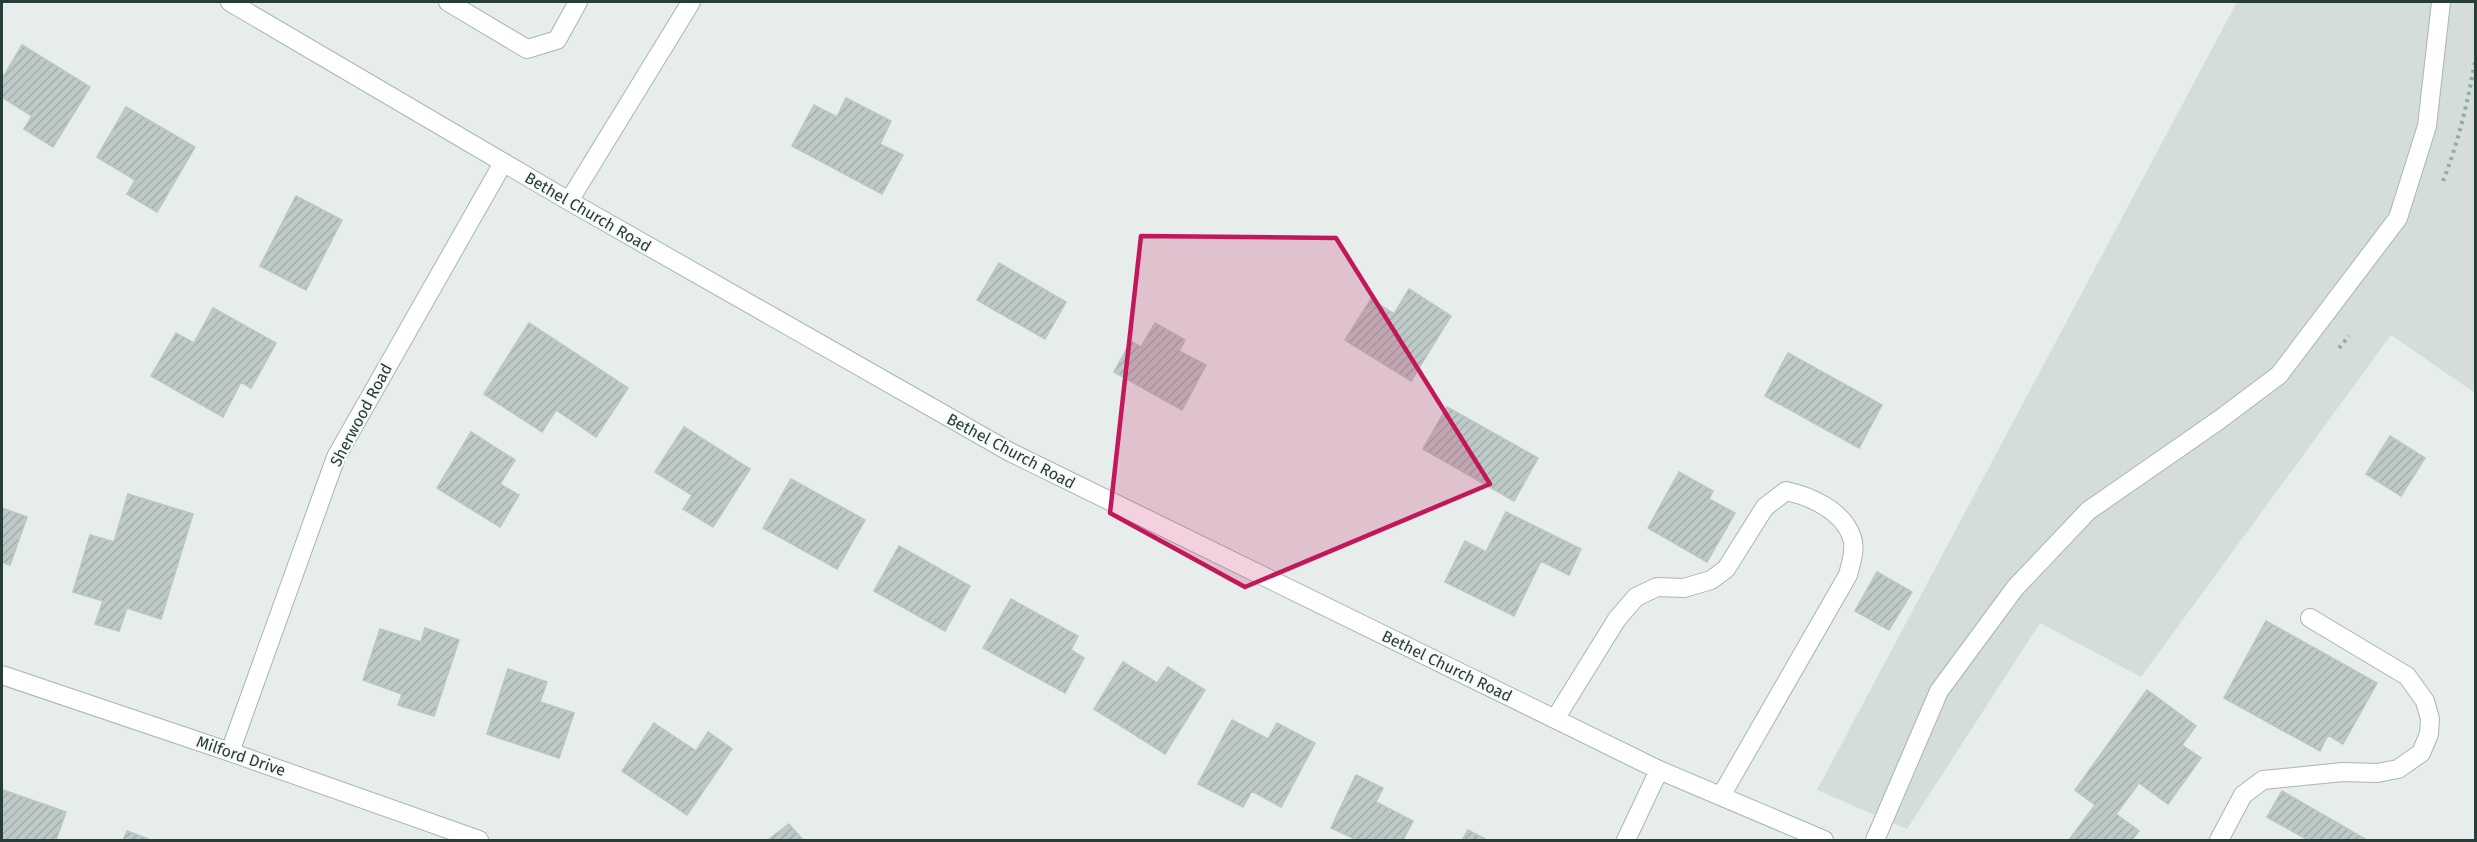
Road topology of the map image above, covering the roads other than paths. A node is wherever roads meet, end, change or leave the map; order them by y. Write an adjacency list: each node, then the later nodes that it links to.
1 (230, 2): 6 (street, Bethel Church Road)
2 (448, 2): 3 (street)
3 (578, 2)
4 (691, 2): 7 (street)
5 (2441, 2): 17 (street)
6 (503, 163): 7 (street, Bethel Church Road); 11 (street, Sherwood Road)
7 (569, 201): 10 (street, Bethel Church Road)
8 (2310, 618): 18 (street)
9 (2, 675): 11 (street, Milford Drive)
10 (1555, 719): 12 (street, Bethel Church Road); 13 (street)
11 (230, 752): 14 (street, Milford Drive)
12 (1659, 770): 13 (street, Bethel Church Road); 15 (street)
13 (1720, 796): 16 (street, Bethel Church Road)
14 (479, 840)
15 (1626, 840)
16 (1824, 840)
17 (1875, 840)
18 (2219, 840)

